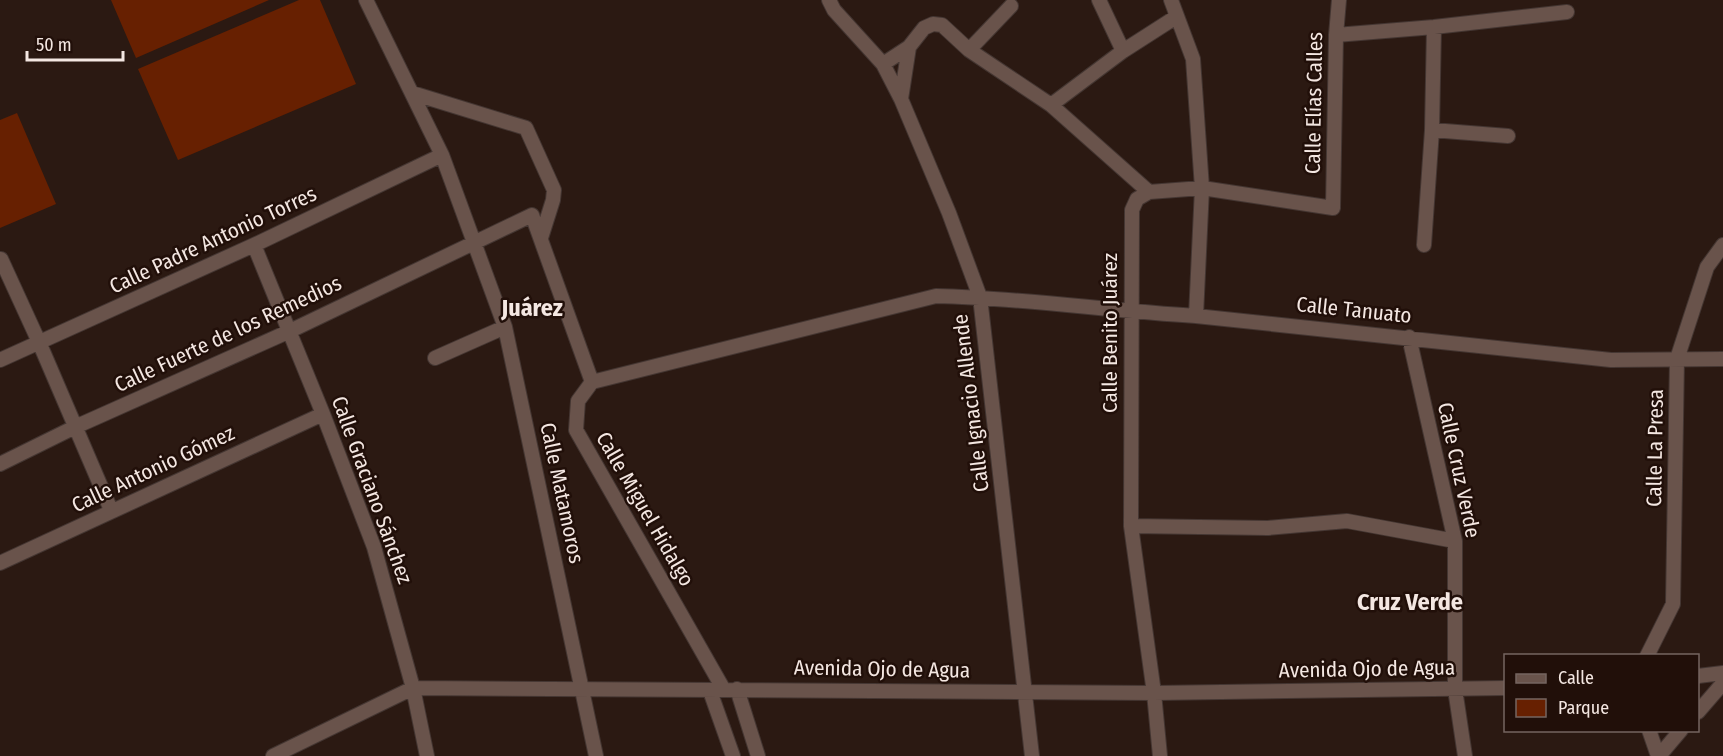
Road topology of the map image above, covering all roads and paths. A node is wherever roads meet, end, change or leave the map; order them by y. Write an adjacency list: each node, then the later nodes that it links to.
1 (366, 0): 15 (street)
2 (830, 0): 14 (street, Calle Ignacio Allende)
3 (1099, 0): 13 (street)
4 (1171, 0): 8 (street)
5 (1339, 0): 10 (street, Calle Elías Calles)
6 (1011, 6): 12 (street)
7 (1567, 12): 9 (street)
8 (1176, 17): 13 (street); 21 (street)
9 (1434, 27): 10 (street); 18 (street)
10 (1336, 34): 21 (street, Calle Elías Calles)
11 (909, 47): 12 (street); 14 (street); 16 (street)
12 (969, 50): 17 (street)
13 (1123, 51): 17 (street)
14 (883, 64): 16 (street, Calle Ignacio Allende)
15 (412, 93): 20 (street); 23 (street)
16 (901, 99): 29 (street, Calle Ignacio Allende)
17 (1051, 105): 22 (street)
18 (1432, 130): 19 (street); 26 (street)
19 (1508, 136)
20 (442, 155): 24 (street); 25 (street, Calle Padre Antonio Torres)
21 (1202, 188): 22 (street); 31 (street)
22 (1149, 192): 30 (street, Calle Benito Juárez)
23 (541, 238): 24 (street); 40 (street)
24 (474, 243): 32 (street, Calle Matamoros); 33 (street, Calle Fuerte de los Remedios)
25 (254, 245): 33 (street, Calle Graciano Sánchez); 35 (street, Calle Padre Antonio Torres)
26 (1424, 245)
27 (1723, 245): 37 (street, Calle La Presa)
28 (1, 259): 35 (street)
29 (980, 297): 30 (street, Calle Tanuato); 40 (street, Calle Tanuato); 57 (street, Calle Ignacio Allende)
30 (1130, 312): 31 (street, Calle Tanuato); 45 (street, Calle Benito Juárez)
31 (1196, 315): 34 (street, Calle Tanuato)
32 (505, 327): 36 (street); 53 (street, Calle Matamoros)
33 (290, 331): 41 (street, Calle Graciano Sánchez); 42 (street, Calle Fuerte de los Remedios)
34 (1409, 337): 37 (street, Calle Tanuato); 46 (street, Calle Cruz Verde)
35 (39, 342): 39 (street, Calle Padre Antonio Torres); 42 (street)
36 (435, 358)
37 (1677, 359): 38 (street, Calle Tanuato); 48 (street, Calle La Presa)
38 (1723, 359)
39 (0, 360)
40 (592, 382): 56 (street, Calle Miguel Hidalgo)
41 (323, 414): 44 (street, Calle Antonio Gómez); 52 (street, Calle Graciano Sánchez)
42 (75, 427): 43 (street, Calle Fuerte de los Remedios); 44 (street)
43 (0, 464)
44 (111, 510): 47 (street, Calle Antonio Gómez)
45 (1131, 526): 46 (street); 58 (street, Calle Benito Juárez)
46 (1455, 541): 55 (street, Calle Cruz Verde)
47 (0, 563)
48 (1648, 654)
49 (1723, 673): 50 (street)
50 (1699, 676)
51 (1723, 683): 59 (street)
52 (413, 688): 53 (street, Avenida Ojo de Agua); 62 (street, Avenida Ojo de Agua); 63 (street, Calle Graciano Sánchez)
53 (583, 688): 56 (street, Avenida Ojo de Agua); 64 (street, Calle Matamoros)
54 (1504, 688): 55 (street, Avenida Ojo de Agua)
55 (1455, 689): 58 (street, Avenida Ojo de Agua); 69 (street, Calle Cruz Verde)
56 (724, 690): 57 (street, Avenida Ojo de Agua); 65 (street, Calle Miguel Hidalgo); 66 (street, Calle Miguel Hidalgo)
57 (1025, 692): 58 (street, Avenida Ojo de Agua); 67 (street, Calle Ignacio Allende)
58 (1154, 693): 68 (street, Calle Benito Juárez)
59 (1699, 711)
60 (1650, 732): 70 (street)
61 (1679, 732): 70 (street)
62 (273, 756)
63 (427, 756)
64 (596, 756)
65 (733, 756)
66 (758, 756)
67 (1032, 756)
68 (1160, 756)
69 (1465, 756)
70 (1658, 756)

